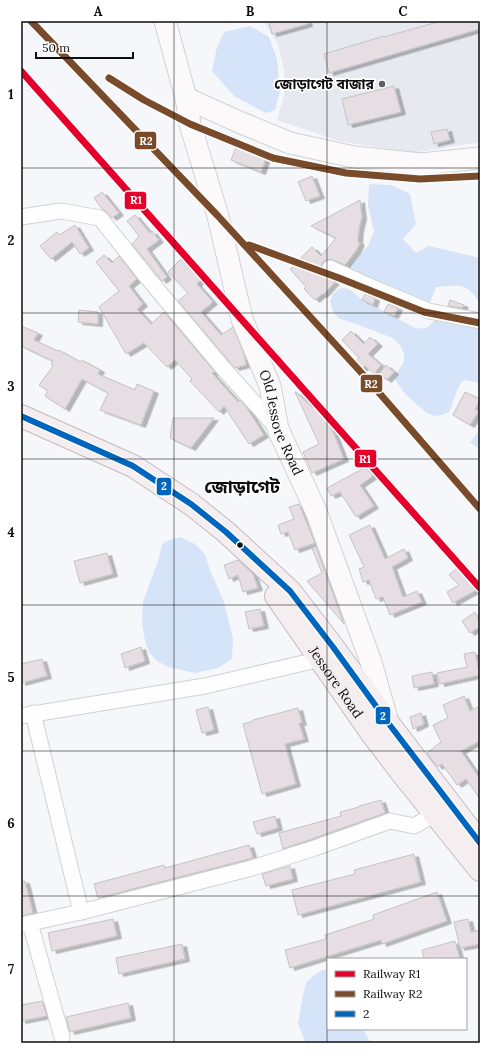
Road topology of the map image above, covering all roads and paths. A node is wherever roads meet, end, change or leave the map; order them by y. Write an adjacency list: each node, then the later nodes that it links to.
1 (165, 21): 2 (main road, Old Jessore Road)
2 (186, 98): 3 (main road); 8 (main road, Old Jessore Road)
3 (480, 158)
4 (21, 217): 8 (street)
5 (330, 268): 6 (street)
6 (480, 321)
7 (21, 416): 9 (highway, Jessore Road)
8 (278, 429): 12 (main road, Old Jessore Road)
9 (243, 547): 10 (highway, Jessore Road); 12 (highway, Jessore Road)
10 (321, 659): 11 (street); 13 (highway, Jessore Road)
11 (27, 715): 17 (street)
12 (389, 724): 13 (main road, Old Jessore Road); 15 (highway, Jessore Road)
13 (401, 772): 14 (highway, Jessore Road)
14 (435, 814): 16 (highway, Jessore Road); 17 (street)
15 (480, 843)
16 (480, 870)
17 (81, 912): 18 (street)
18 (25, 924): 19 (street)
19 (62, 1037)

